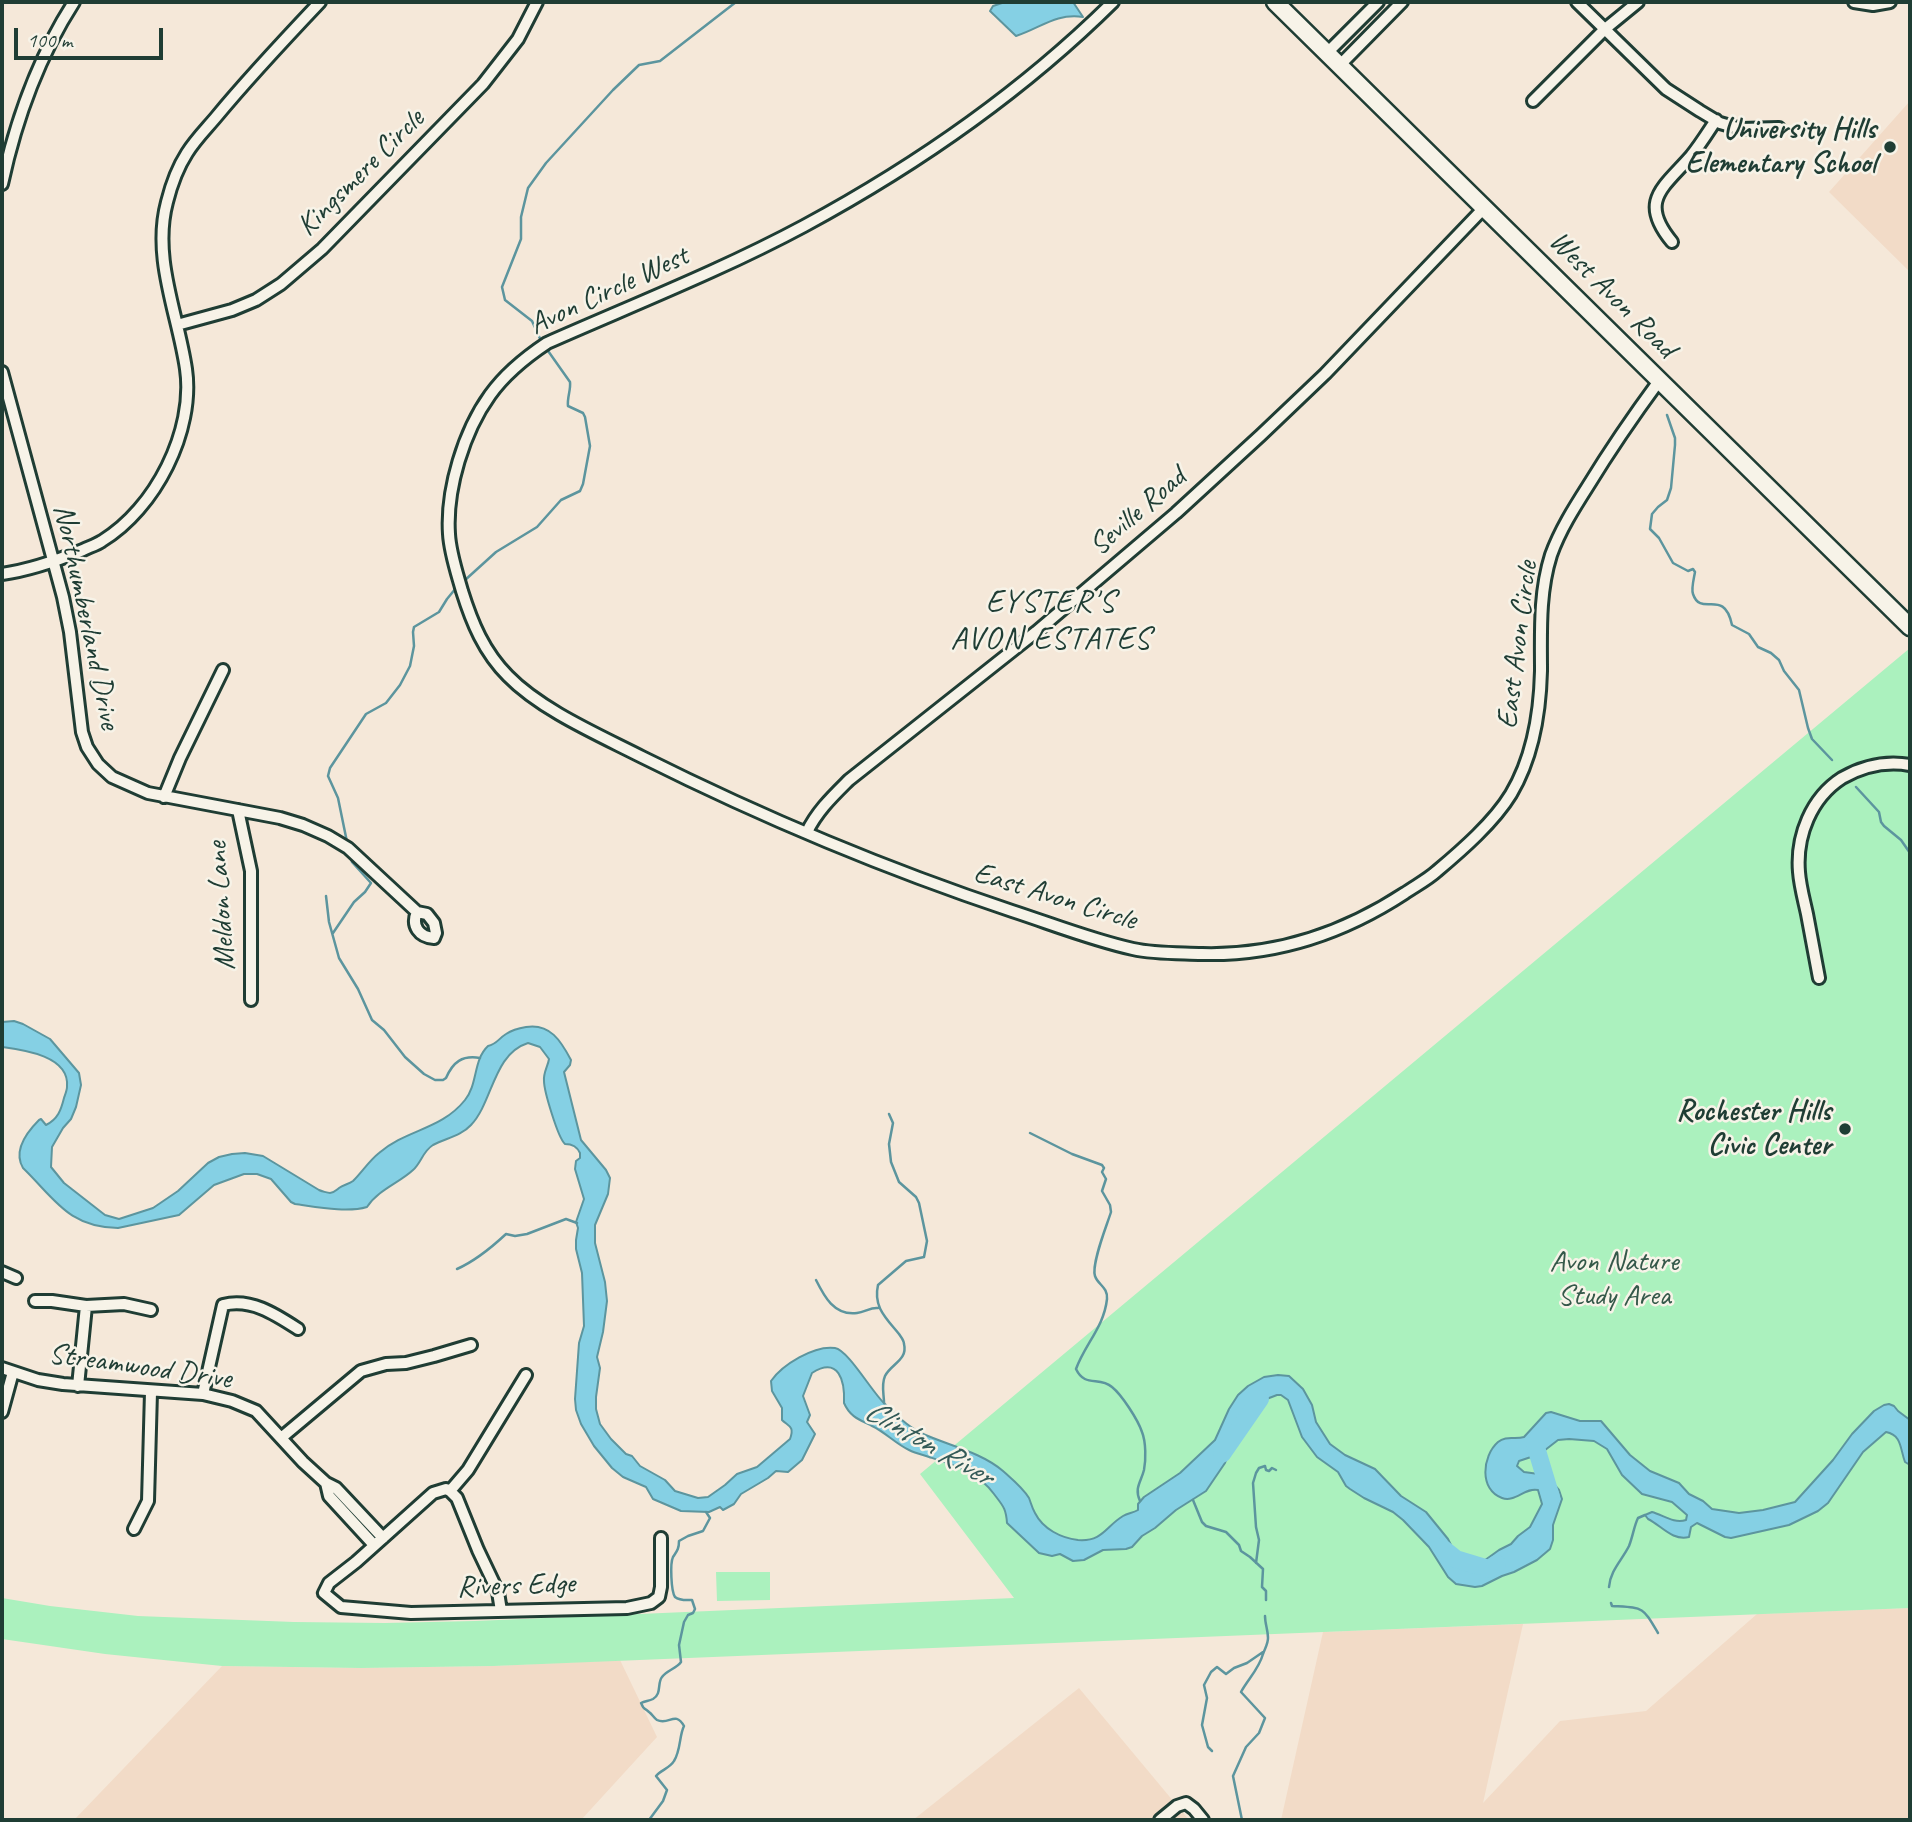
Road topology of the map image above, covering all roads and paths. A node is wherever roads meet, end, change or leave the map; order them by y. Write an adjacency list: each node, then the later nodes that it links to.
1 (74, 2): 18 (street)
2 (320, 2): 21 (street)
3 (537, 2): 21 (street, Kingsmere Circle)
4 (1113, 2): 31 (street, Avon Circle West)
5 (1275, 2): 13 (street, West Avon Road)
6 (1378, 2): 13 (street)
7 (1402, 2): 14 (street)
8 (1577, 2): 12 (street)
9 (1638, 2): 12 (street)
10 (1854, 2): 11 (street)
11 (1890, 2)
12 (1605, 29): 15 (street); 16 (street)
13 (1328, 52): 14 (street, West Avon Road)
14 (1340, 65): 19 (street, West Avon Road)
15 (1533, 101)
16 (1716, 120): 17 (street); 20 (street)
17 (1779, 128)
18 (2, 184)
19 (1484, 208): 23 (street, West Avon Road); 31 (street, Seville Road)
20 (1672, 242)
21 (177, 324): 24 (street)
22 (2, 372): 24 (street, Northumberland Drive)
23 (1660, 381): 26 (street, West Avon Road); 31 (street, East Avon Circle)
24 (54, 562): 25 (street); 29 (street, Northumberland Drive)
25 (2, 574)
26 (1910, 627)
27 (223, 670): 29 (street)
28 (1910, 765): 33 (street)
29 (164, 797): 30 (street, Northumberland Drive)
30 (238, 810): 32 (street, Northumberland Drive); 34 (street, Meldon Lane)
31 (807, 832)
32 (417, 912)
33 (1819, 978)
34 (251, 1000)
35 (2, 1272): 36 (street)
36 (16, 1278)
37 (35, 1301): 38 (street)
38 (86, 1306): 39 (street); 45 (street)
39 (151, 1310)
40 (298, 1329): 48 (street)
41 (471, 1345): 50 (street)
42 (2, 1368): 43 (street, Streamwood Drive)
43 (13, 1372): 45 (street, Streamwood Drive); 46 (street)
44 (526, 1375): 51 (street)
45 (78, 1386): 47 (street, Streamwood Drive)
46 (5, 1392): 49 (street)
47 (151, 1392): 48 (street, Streamwood Drive); 52 (street)
48 (204, 1394): 50 (street, Streamwood Drive)
49 (2, 1412)
50 (281, 1438): 54 (street, Streamwood Drive)
51 (450, 1491): 54 (street); 55 (street)
52 (134, 1528)
53 (661, 1538): 55 (street, Rivers Edge)
54 (379, 1541): 55 (street, Rivers Edge)
55 (500, 1611)
56 (1160, 1820): 57 (street)
57 (1203, 1820)

